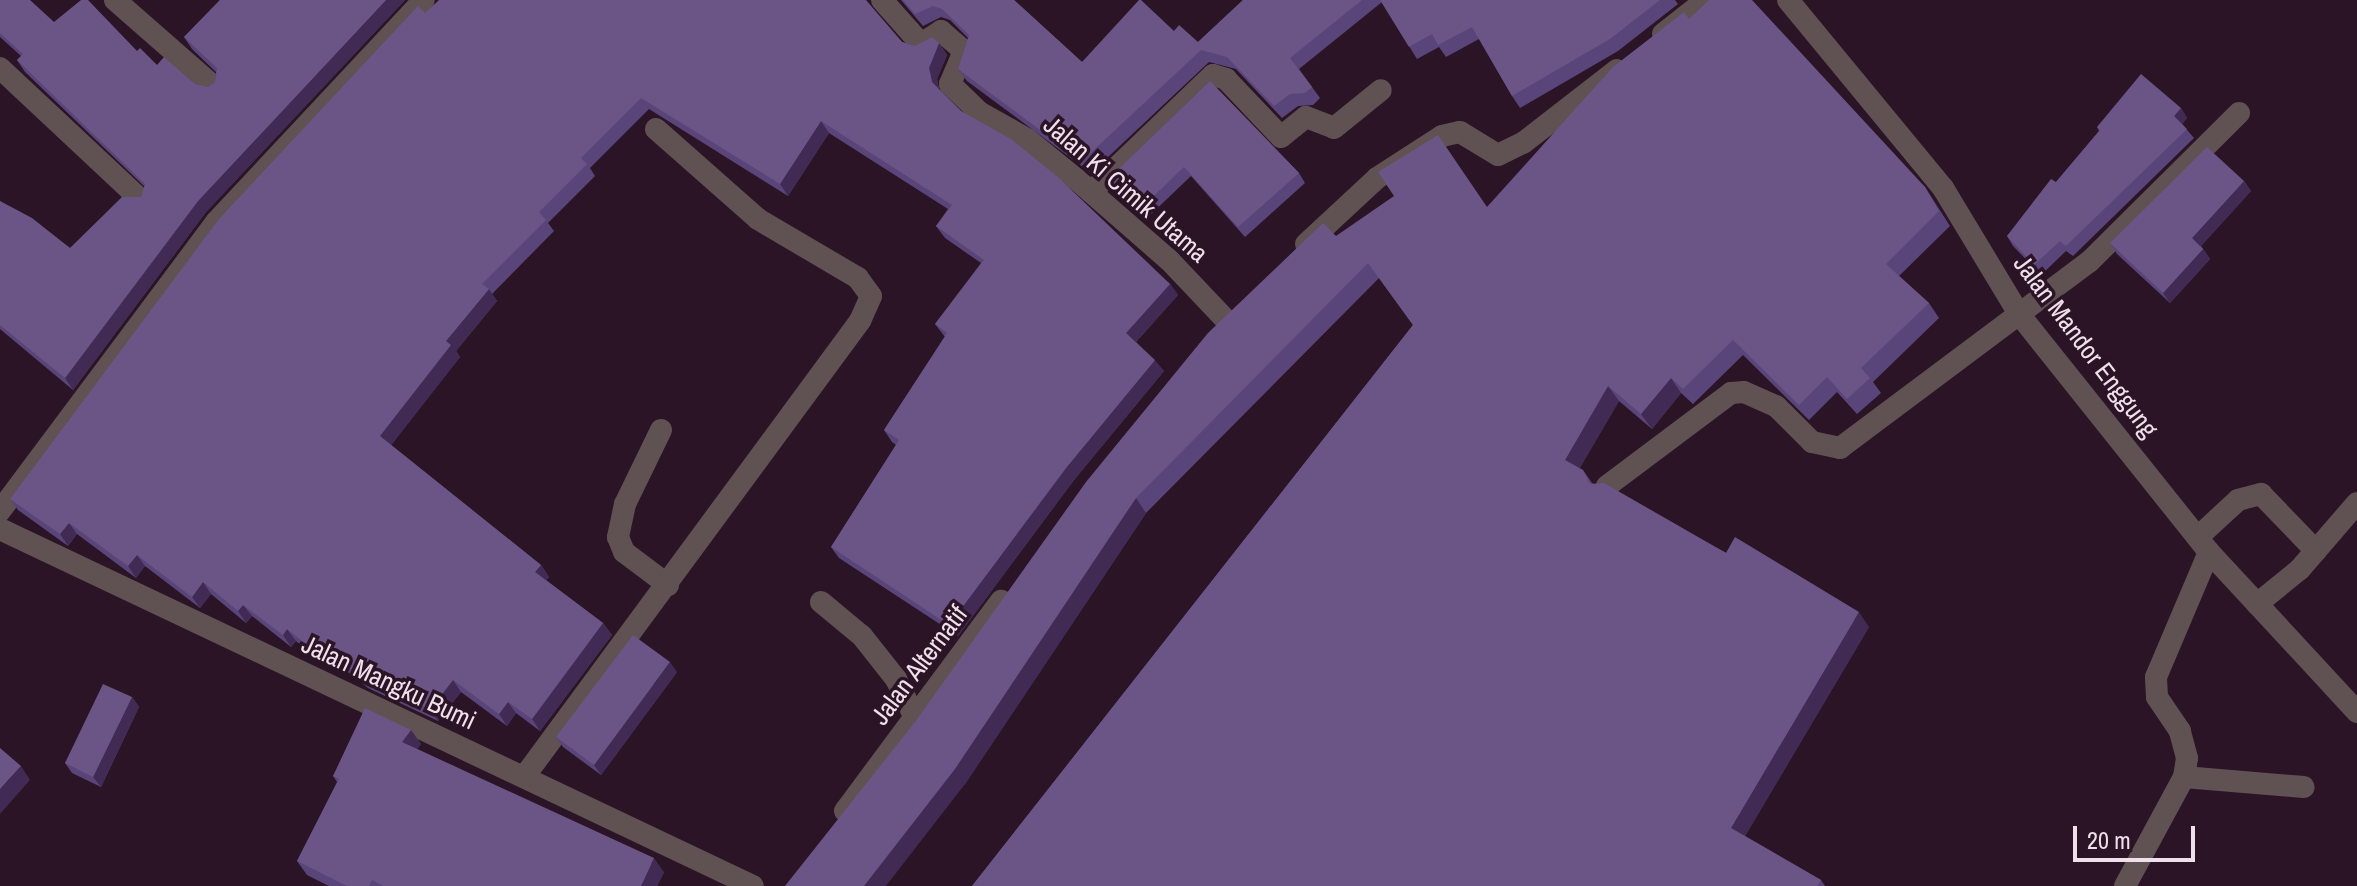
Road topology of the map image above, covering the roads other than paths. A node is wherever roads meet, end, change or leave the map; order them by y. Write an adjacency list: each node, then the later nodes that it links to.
1 (115, 0): 7 (street)
2 (424, 0): 19 (street)
3 (882, 0): 11 (street, Jalan Ki Cimik Utama)
4 (1706, 0): 13 (street)
5 (1788, 0): 14 (street, Jalan Mandor Enggung)
6 (0, 68): 12 (street)
7 (212, 85)
8 (1381, 90): 11 (street)
9 (2239, 113): 14 (street)
10 (656, 129): 24 (street)
11 (1091, 192): 15 (street, Jalan Ki Cimik Utama)
12 (140, 199)
13 (1283, 265)
14 (2019, 314): 17 (street); 21 (street, Jalan Mandor Enggung)
15 (1225, 319)
16 (661, 430): 24 (street)
17 (1607, 486)
18 (2357, 503): 22 (street)
19 (0, 511)
20 (0, 529): 29 (street, Jalan Mangku Bumi)
21 (2203, 544): 22 (street); 26 (street, Jalan Mandor Enggung); 30 (street)
22 (2316, 551): 26 (street)
23 (1019, 578): 28 (street, Jalan Alternatif)
24 (668, 585): 29 (street)
25 (821, 602): 28 (street)
26 (2257, 604): 27 (street, Jalan Mandor Enggung)
27 (2357, 712)
28 (915, 718): 32 (street, Jalan Alternatif)
29 (524, 777): 33 (street, Jalan Mangku Bumi)
30 (2184, 777): 31 (street); 34 (street)
31 (2304, 787)
32 (834, 826)
33 (753, 886)
34 (2125, 886)

